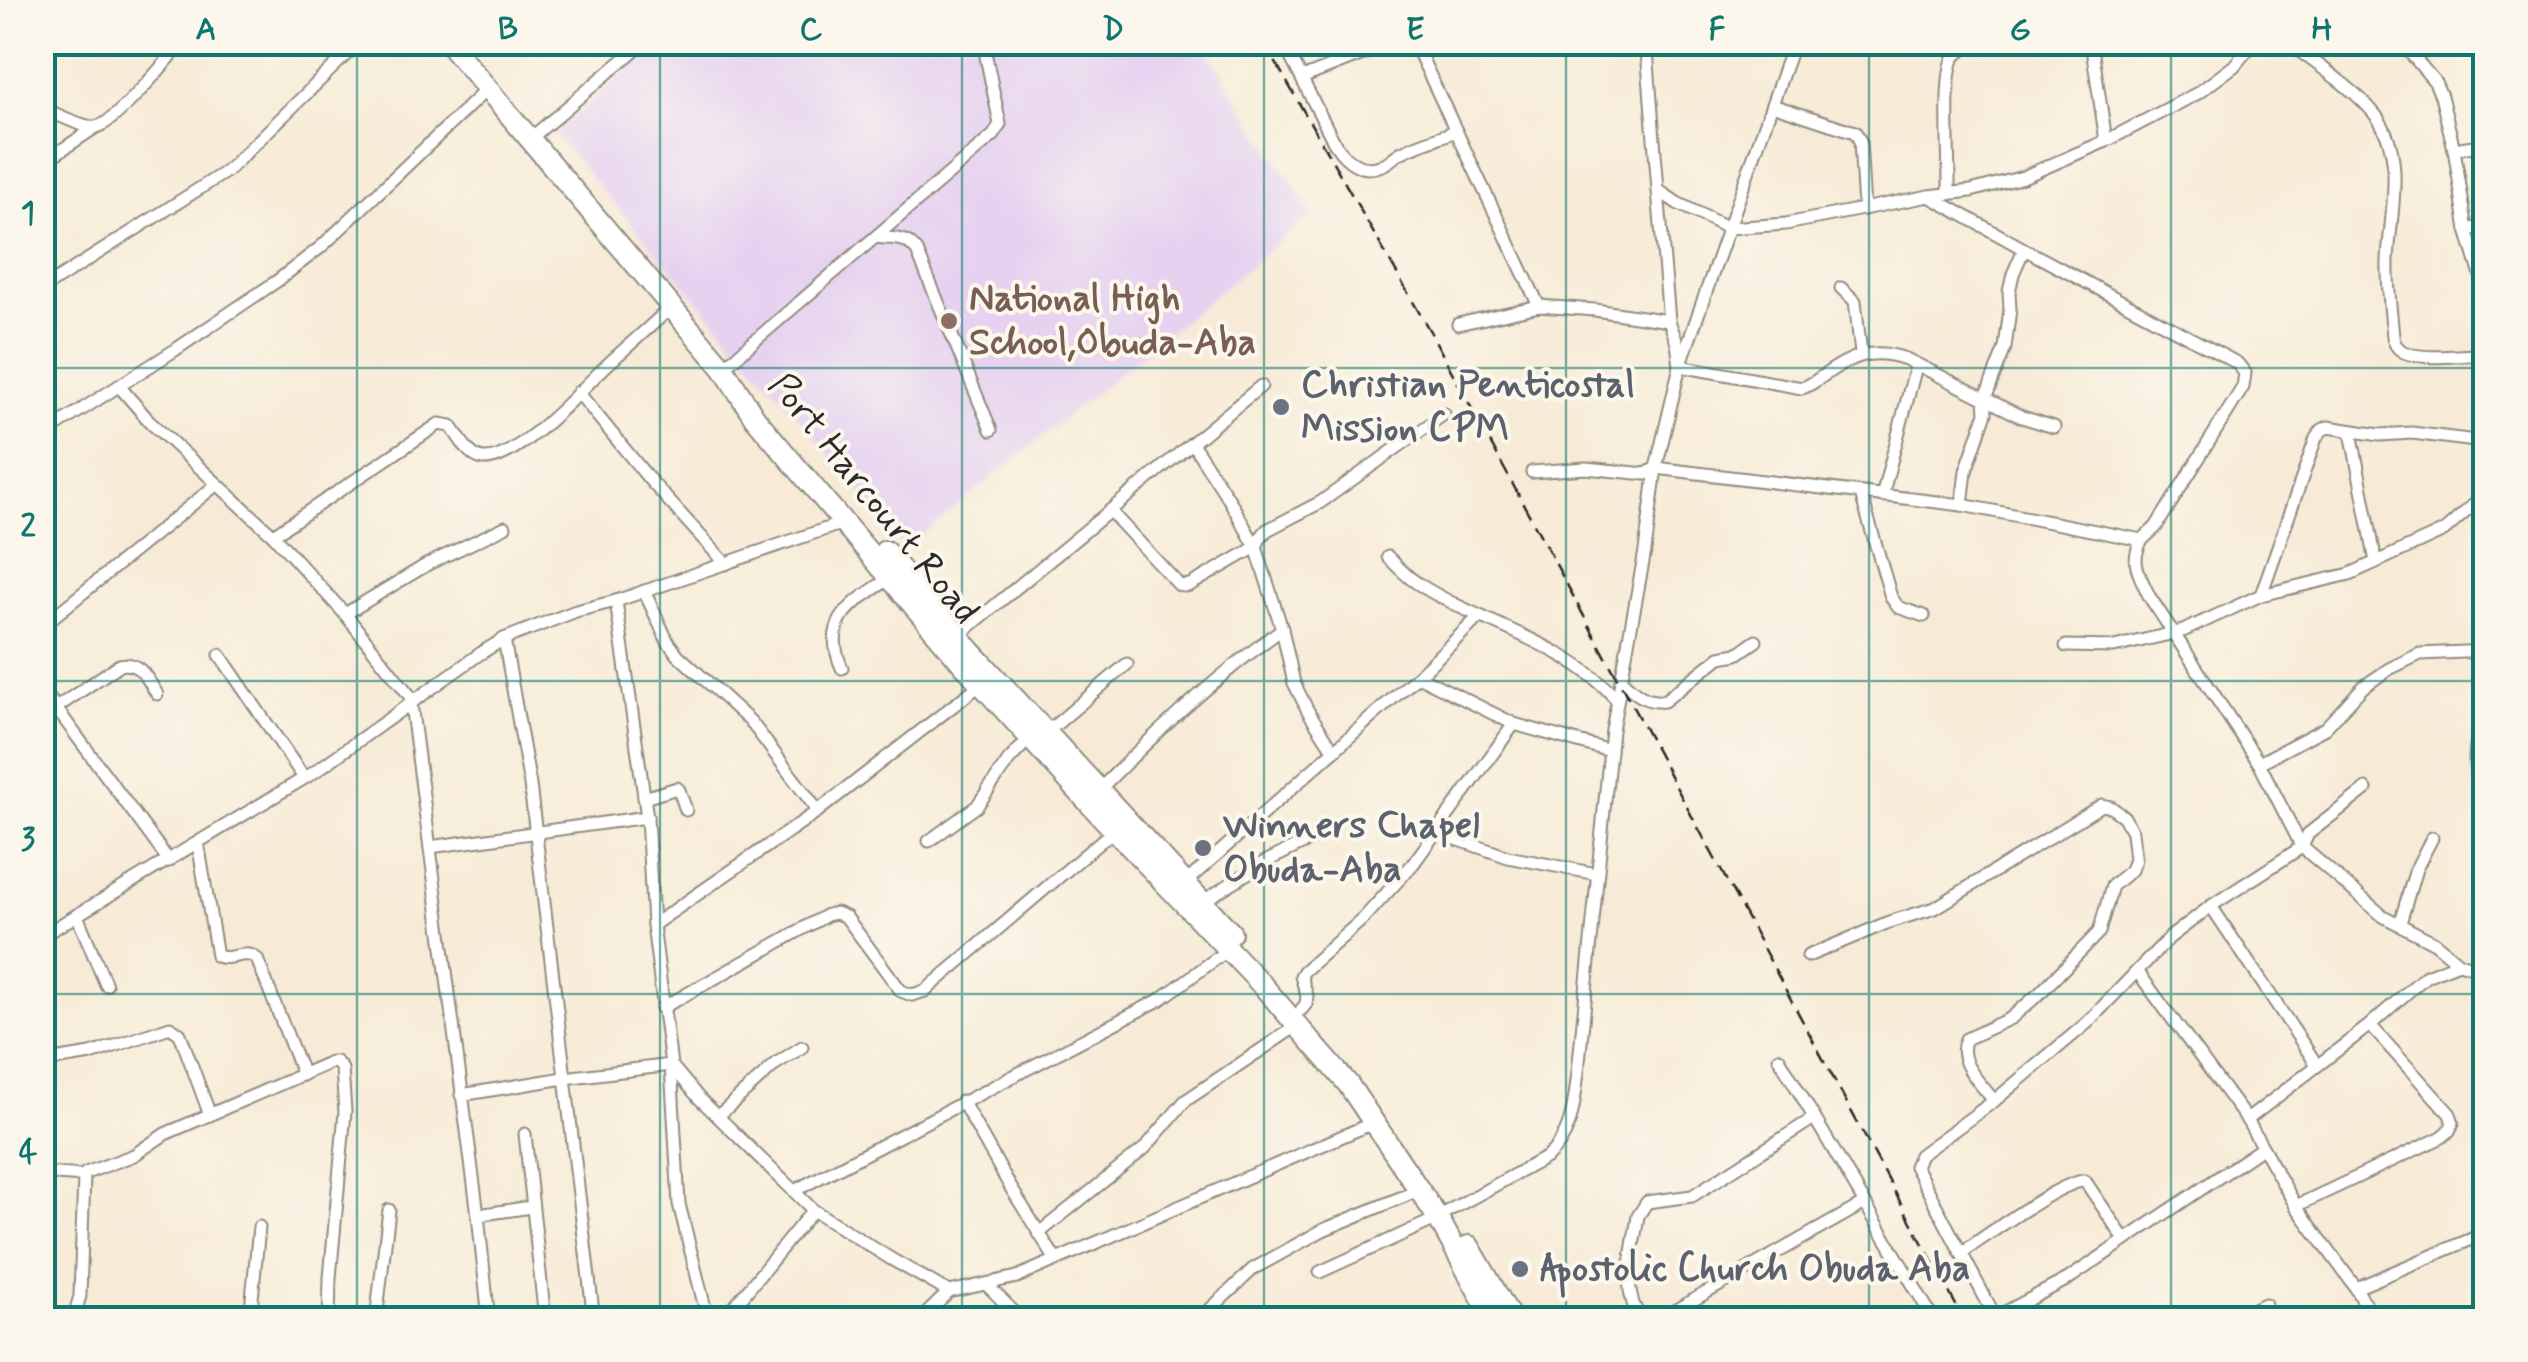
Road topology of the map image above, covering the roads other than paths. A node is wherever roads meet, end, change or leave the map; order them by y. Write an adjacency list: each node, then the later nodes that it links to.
1 (183, 42): 20 (street)
2 (359, 42): 38 (street)
3 (448, 42): 17 (highway)
4 (644, 42): 22 (street)
5 (982, 42): 34 (street)
6 (1283, 42): 16 (street)
7 (1394, 42): 16 (street)
8 (1414, 42): 21 (street)
9 (1644, 42): 27 (street)
10 (1794, 42): 18 (street)
11 (1972, 42): 28 (street)
12 (2091, 42): 23 (street)
13 (2287, 42): 44 (street)
14 (2401, 42): 25 (street)
15 (2250, 44): 23 (street)
16 (1302, 78): 21 (street)
17 (486, 89): 22 (highway); 48 (street)
18 (1772, 105): 30 (street); 32 (street)
19 (42, 108): 20 (street)
20 (96, 127): 26 (street)
21 (1456, 131): 39 (street)
22 (531, 138): 40 (highway)
23 (2106, 141): 28 (street)
24 (2486, 144): 25 (street)
25 (2454, 149): 33 (street)
26 (42, 163)
27 (1658, 190): 32 (street); 41 (street)
28 (1949, 194): 29 (street)
29 (1929, 196): 30 (street); 35 (street)
30 (1864, 209): 32 (street)
31 (2486, 226): 33 (street)
32 (1728, 228): 45 (street)
33 (2467, 230): 37 (street)
34 (876, 237): 47 (street); 55 (street)
35 (2024, 249): 52 (street); 72 (street)
36 (1841, 288): 43 (street)
37 (2485, 288)
38 (42, 289)
39 (1539, 306): 41 (street); 42 (street)
40 (671, 307): 47 (highway); 51 (street)
41 (1669, 322): 45 (street)
42 (1458, 324)
43 (1861, 354): 45 (street); 46 (street)
44 (2486, 354)
45 (1680, 366): 60 (street)
46 (1916, 366): 52 (street); 65 (street)
47 (723, 368): 49 (highway)
48 (119, 386): 57 (street); 63 (street)
49 (736, 386): 69 (highway, Port Harcourt Road); 87 (highway, Port Harcourt Road)
50 (1260, 386): 58 (street)
51 (578, 392): 71 (street); 76 (street)
52 (1985, 399): 54 (street); 67 (street)
53 (1444, 414): 73 (street)
54 (2054, 427)
55 (991, 430)
56 (2351, 432): 59 (street); 75 (street); 79 (street)
57 (42, 435)
58 (1192, 443): 68 (street); 73 (street)
59 (2486, 445)
60 (1656, 468): 61 (street); 64 (street); 96 (street)
61 (1532, 472)
62 (2486, 483): 66 (street)
63 (216, 485): 71 (street); 84 (street)
64 (1861, 494): 65 (street); 83 (street)
65 (1882, 496): 67 (street)
66 (2482, 504): 75 (street)
67 (1962, 505): 72 (street)
68 (1110, 511): 73 (street); 87 (street)
69 (844, 523): 76 (street); 77 (highway, Port Harcourt Road)
70 (504, 527): 81 (street)
71 (273, 535): 81 (street)
72 (2142, 540): 86 (street)
73 (1256, 547): 85 (street)
74 (1388, 557): 82 (street)
75 (2376, 562): 79 (street)
76 (726, 564): 78 (street)
77 (890, 578): 94 (street); 97 (highway, Port Harcourt Road)
78 (644, 592): 80 (street); 115 (street)
79 (2261, 595): 86 (street)
80 (616, 601): 88 (street); 112 (street)
81 (345, 614): 102 (street)
82 (1480, 616): 95 (street); 101 (street)
83 (1924, 616)
84 (42, 626)
85 (1282, 629): 106 (street); 111 (street)
86 (2172, 632): 90 (street); 108 (street)
87 (958, 636): 105 (highway, Port Harcourt Road)
88 (504, 639): 102 (street); 118 (street)
89 (1756, 641): 96 (street)
90 (2066, 646)
91 (2486, 650): 108 (street)
92 (220, 656): 109 (street)
93 (1126, 664): 105 (street)
94 (842, 668)
95 (1418, 676): 104 (street); 106 (street)
96 (1621, 680): 101 (street)
97 (981, 684): 105 (highway, Port Harcourt Road); 115 (street)
98 (42, 689): 103 (street)
99 (157, 694): 103 (street)
100 (2486, 696): 113 (street)
101 (1618, 700): 107 (street)
102 (412, 702): 109 (street); 124 (street)
103 (56, 708): 126 (street)
104 (1514, 724): 107 (street); 119 (street)
105 (1038, 736): 111 (highway, Port Harcourt Road); 117 (highway, Port Harcourt Road); 122 (street)
106 (1334, 751): 128 (street)
107 (1610, 751): 127 (street)
108 (2259, 762): 125 (street)
109 (304, 778): 123 (street)
110 (2366, 789): 125 (street)
111 (1098, 791): 128 (highway, Port Harcourt Road)
112 (644, 798): 114 (street); 116 (street)
113 (2486, 804)
114 (686, 810)
115 (818, 810): 133 (street)
116 (647, 817): 118 (street); 133 (street)
117 (1114, 830): 135 (highway, Port Harcourt Road); 141 (street)
118 (534, 832): 124 (street); 150 (street)
119 (1436, 832): 127 (street); 142 (street)
120 (1322, 834): 129 (street)
121 (2432, 838): 132 (street)
122 (929, 842)
123 (198, 843): 126 (street); 149 (street)
124 (430, 847): 151 (street)
125 (2302, 847): 130 (street); 132 (street)
126 (169, 860): 131 (street)
127 (1597, 874): 172 (street)
128 (1185, 884): 129 (highway, Port Harcourt Road)
129 (1202, 902): 142 (highway, Port Harcourt Road)
130 (2211, 906): 138 (street); 147 (street)
131 (77, 915): 134 (street); 140 (street)
132 (2400, 923): 137 (street)
133 (653, 925): 141 (street)
134 (42, 936)
135 (1228, 950): 142 (highway, Port Harcourt Road); 153 (street)
136 (1808, 956): 152 (street)
137 (2459, 964): 139 (street); 143 (street)
138 (2137, 971): 152 (street); 157 (street)
139 (2486, 971)
140 (106, 986)
141 (662, 1008): 148 (street)
142 (1299, 1017): 158 (highway, Port Harcourt Road); 161 (highway, Port Harcourt Road); 174 (street)
143 (2370, 1025): 147 (street); 167 (street)
144 (802, 1047): 155 (street)
145 (1779, 1058): 156 (street)
146 (42, 1062): 154 (street)
147 (2317, 1065): 157 (street)
148 (671, 1066): 150 (street); 155 (street); 196 (street)
149 (303, 1075): 154 (street); 191 (street)
150 (564, 1078): 151 (street); 195 (street)
151 (461, 1095): 171 (street)
152 (1994, 1101): 177 (street)
153 (962, 1102): 164 (street); 174 (street)
154 (210, 1115): 163 (street)
155 (718, 1116): 164 (street)
156 (1814, 1118): 166 (street); 185 (street)
157 (2247, 1120): 160 (street)
158 (1375, 1122): 161 (highway, Port Harcourt Road); 178 (street)
159 (525, 1134): 168 (street)
160 (2262, 1148): 167 (street); 176 (street)
161 (1405, 1156): 165 (highway, Port Harcourt Road); 172 (highway, Port Harcourt Road)
162 (42, 1173): 163 (street)
163 (84, 1176): 189 (street)
164 (794, 1190): 170 (street)
165 (1419, 1190): 172 (highway, Port Harcourt Road); 200 (street)
166 (1864, 1204): 204 (street); 205 (street)
167 (2296, 1206): 181 (street)
168 (532, 1208): 171 (street); 194 (street)
169 (389, 1210): 192 (street)
170 (813, 1210): 182 (street); 197 (street)
171 (478, 1215): 193 (street)
172 (1443, 1215): 179 (street); 201 (highway, Port Harcourt Road); 202 (highway, Port Harcourt Road)
173 (259, 1227): 190 (street)
174 (1039, 1233): 178 (street)
175 (2486, 1233): 181 (street)
176 (2125, 1240): 177 (street); 187 (street)
177 (1962, 1252): 187 (street)
178 (1056, 1260): 180 (street)
179 (1320, 1272)
180 (987, 1285): 182 (street); 199 (street)
181 (2356, 1288): 186 (street)
182 (949, 1292): 198 (street)
183 (2265, 1304): 206 (street)
184 (42, 1309): 188 (street)
185 (1640, 1316): 203 (street)
186 (2372, 1316): 207 (street)
187 (1996, 1318)
188 (61, 1320)
189 (73, 1320)
190 (250, 1320)
191 (328, 1320)
192 (376, 1320)
193 (488, 1320)
194 (546, 1320)
195 (594, 1320)
196 (708, 1320)
197 (723, 1320)
198 (920, 1320)
199 (1022, 1320)
200 (1200, 1320)
201 (1494, 1320)
202 (1512, 1320)
203 (1622, 1320)
204 (1658, 1320)
205 (1934, 1320)
206 (2232, 1320)
207 (2358, 1320)

